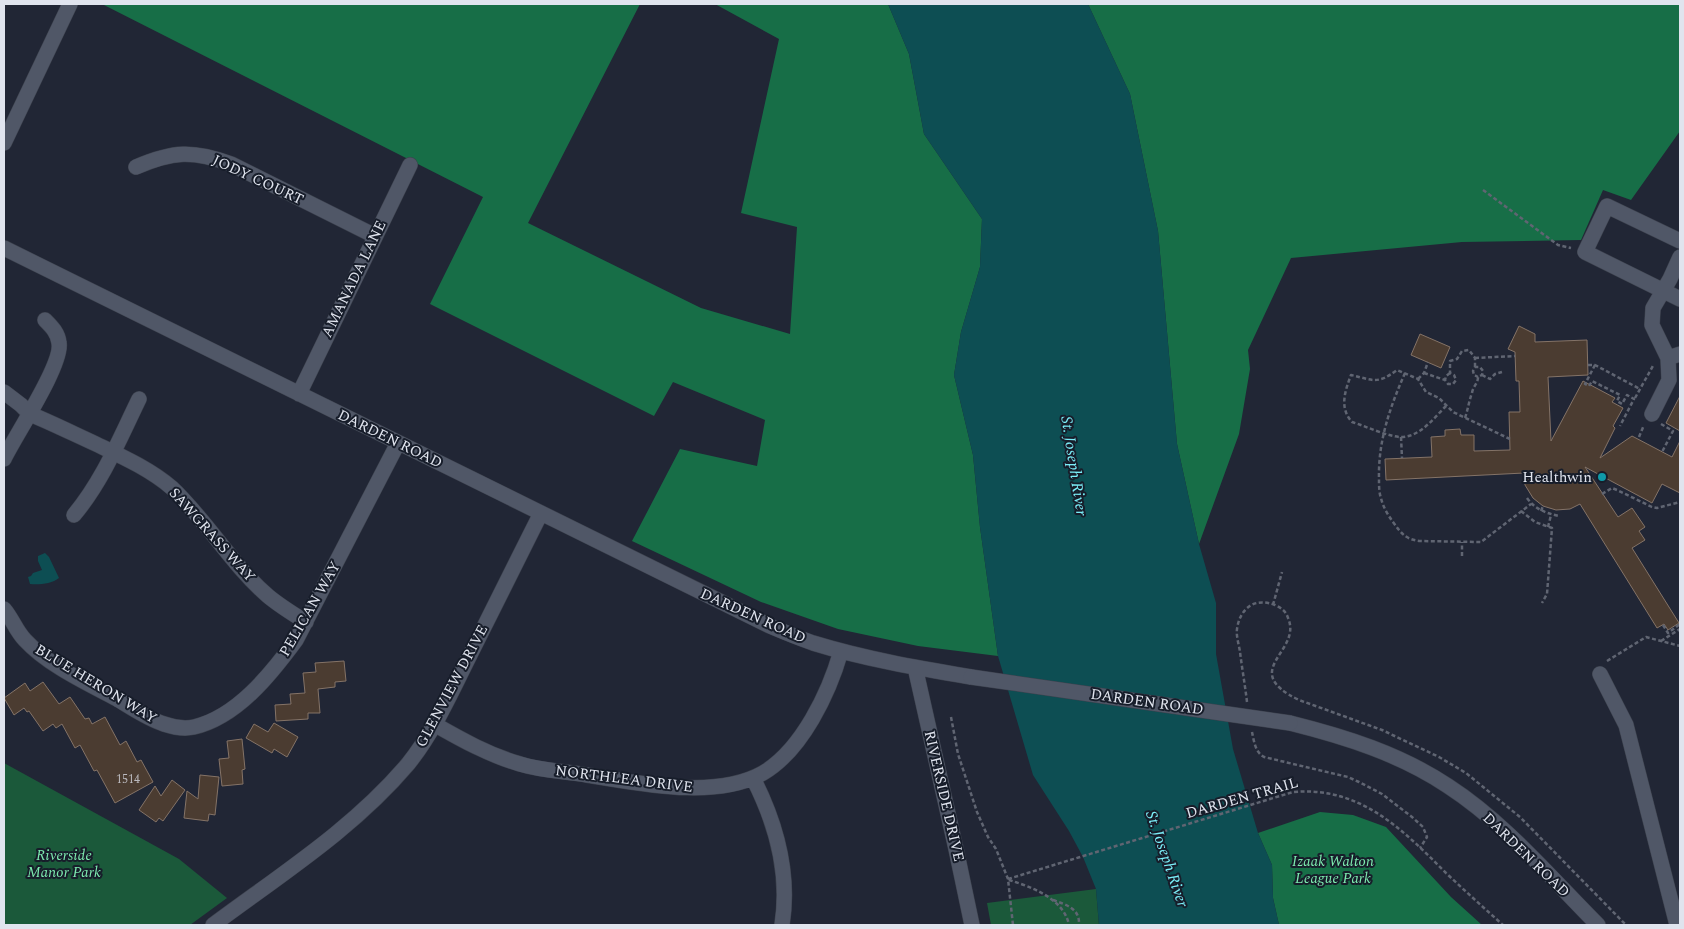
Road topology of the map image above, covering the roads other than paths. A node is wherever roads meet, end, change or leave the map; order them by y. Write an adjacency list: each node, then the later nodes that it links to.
1 (70, 4): 2 (street)
2 (4, 143)
3 (410, 164): 5 (street, AMANADA LANE)
4 (136, 167): 5 (street, JODY COURT)
5 (375, 236): 14 (street, AMANADA LANE)
6 (1680, 241): 9 (street)
7 (4, 248): 14 (street, DARDEN ROAD)
8 (1680, 257): 9 (street)
9 (1663, 291): 10 (street); 12 (street)
10 (1680, 299)
11 (45, 320): 16 (street)
12 (1674, 356): 17 (street)
13 (4, 392): 16 (street, SAWGRASS WAY)
14 (299, 394): 18 (street, DARDEN ROAD)
15 (139, 399): 19 (street)
16 (30, 414): 19 (street, SAWGRASS WAY); 20 (street)
17 (1654, 418)
18 (398, 443): 21 (street, DARDEN ROAD); 24 (street, PELICAN WAY)
19 (113, 453): 22 (street); 24 (street, SAWGRASS WAY)
20 (4, 459)
21 (541, 514): 25 (street, DARDEN ROAD); 28 (street, GLENVIEW DRIVE)
22 (74, 515)
23 (4, 609): 29 (street, BLUE HERON WAY)
24 (306, 622): 29 (street, PELICAN WAY)
25 (841, 651): 26 (street, DARDEN ROAD); 30 (street, NORTHLEA DRIVE)
26 (915, 667): 33 (street, RIVERSIDE DRIVE); 34 (street, DARDEN ROAD, bridge)
27 (1602, 668): 35 (street)
28 (434, 724): 30 (street, NORTHLEA DRIVE); 31 (street, GLENVIEW DRIVE)
29 (176, 727)
30 (753, 778): 32 (street)
31 (213, 925)
32 (782, 925)
33 (972, 925)
34 (1598, 925)
35 (1677, 925)

